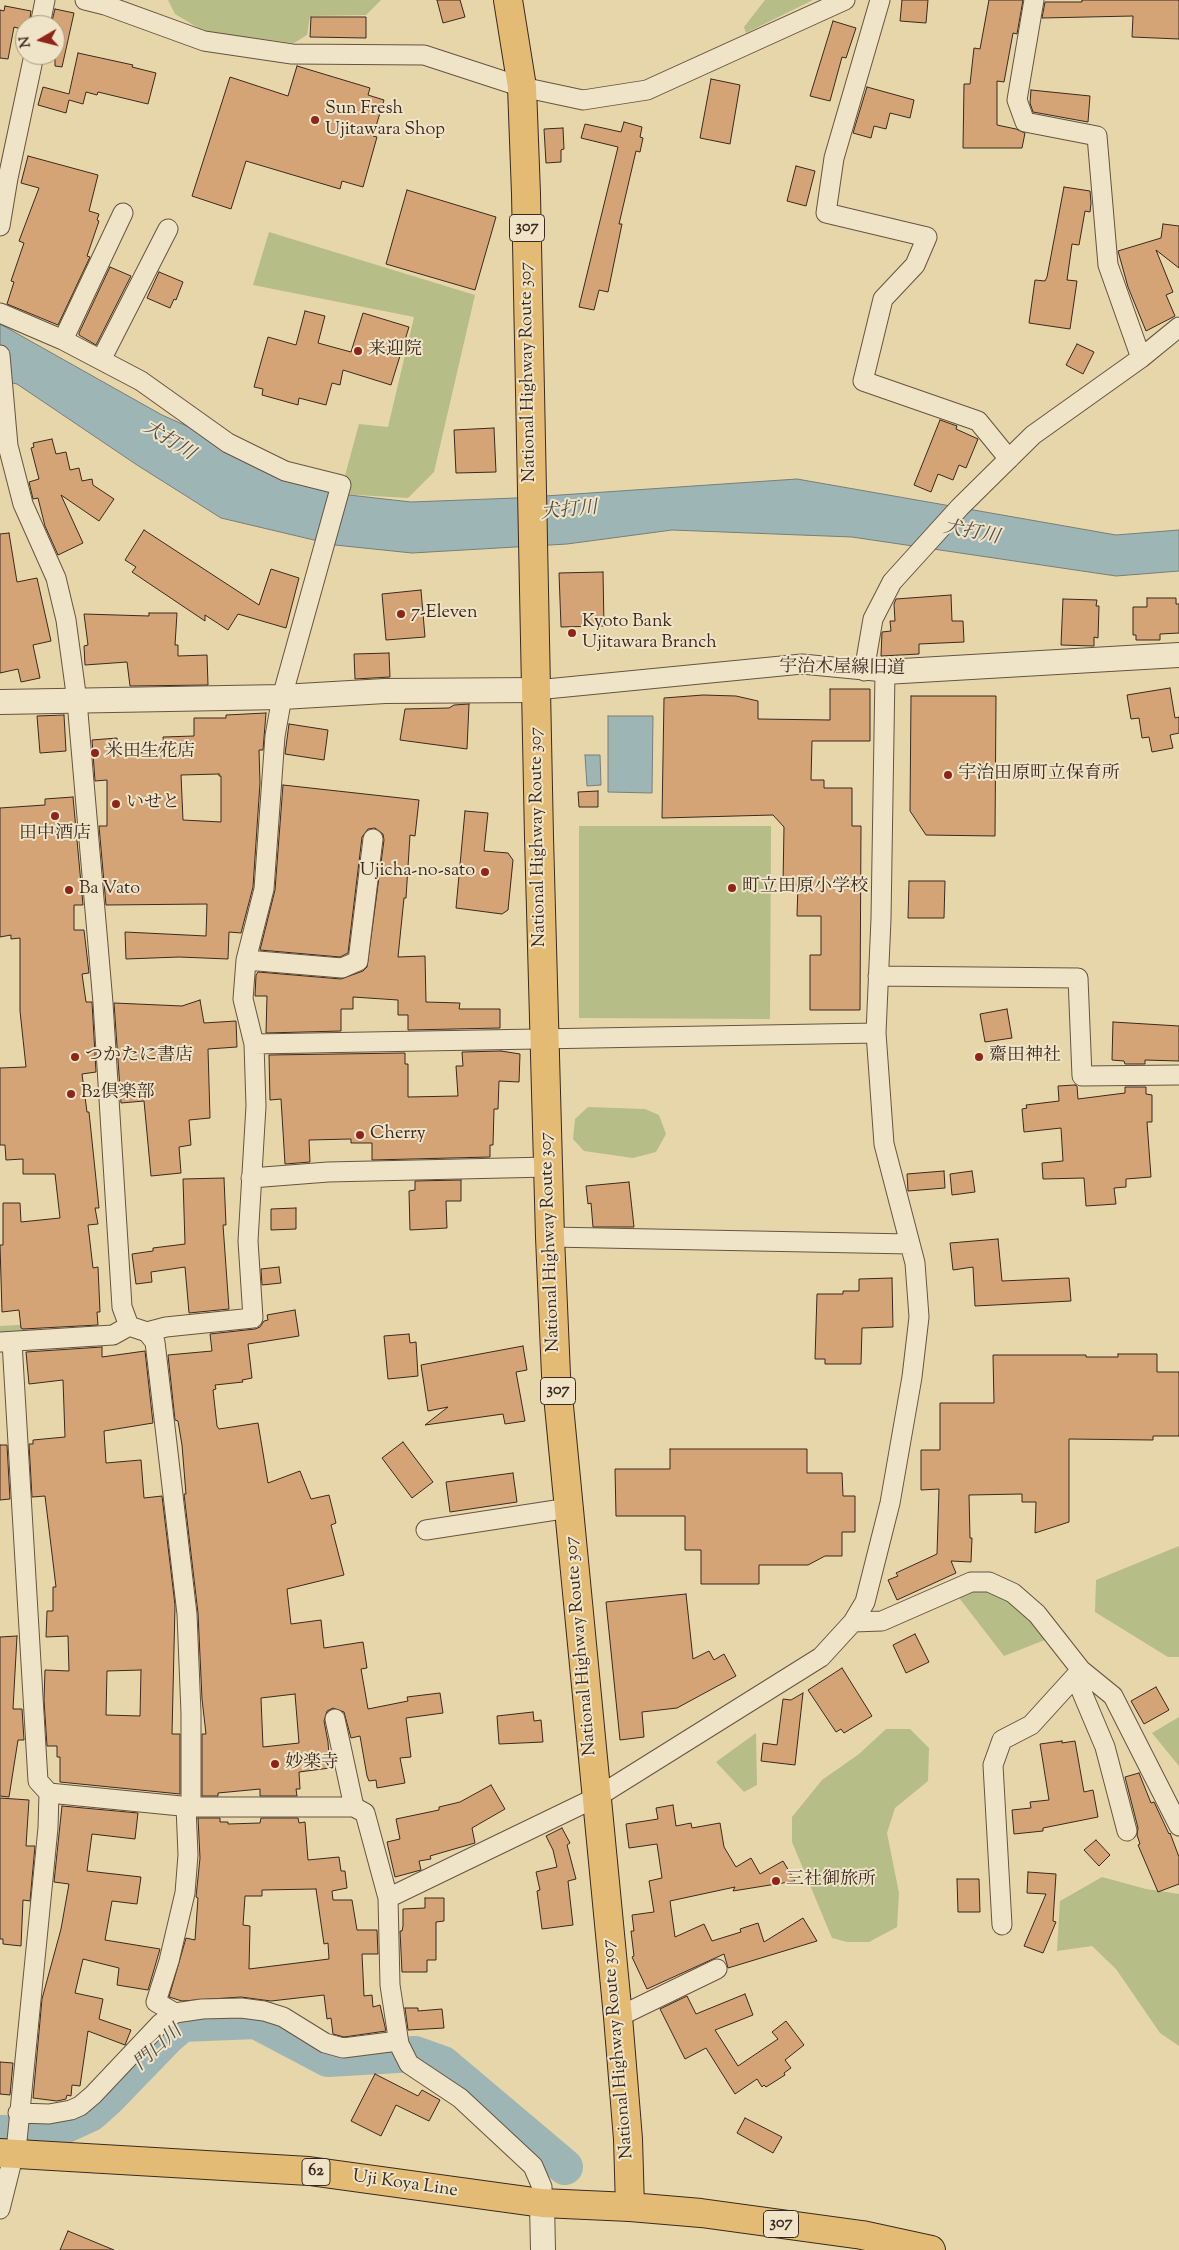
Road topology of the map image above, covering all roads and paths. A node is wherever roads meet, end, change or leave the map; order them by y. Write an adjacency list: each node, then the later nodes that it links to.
1 (45, 0): 7 (street)
2 (85, 0): 9 (street)
3 (508, 0): 9 (main road, National Highway Route 307 / 307)
4 (845, 0): 9 (street)
5 (880, 0): 19 (street)
6 (1034, 0): 17 (street)
7 (42, 15)
8 (32, 65): 11 (street)
9 (522, 87): 22 (main road, National Highway Route 307 / 307)
10 (123, 213): 15 (street)
11 (0, 226)
12 (168, 229): 18 (street)
13 (0, 313): 15 (street)
14 (1179, 327): 17 (street)
15 (63, 340): 18 (street)
16 (0, 355): 24 (street)
17 (1141, 358): 19 (street)
18 (101, 360): 23 (street)
19 (1009, 459): 21 (street)
20 (1179, 655): 21 (street, 宇治木屋線旧道)
21 (874, 671): 22 (street, 宇治木屋線旧道); 28 (street)
22 (536, 690): 23 (street); 30 (main road, National Highway Route 307 / 307)
23 (282, 697): 24 (street); 27 (street)
24 (77, 700): 25 (street); 37 (street)
25 (0, 702)
26 (373, 839): 27 (street)
27 (246, 960): 31 (street)
28 (878, 976): 29 (street); 32 (street)
29 (876, 1033): 30 (street); 36 (street)
30 (544, 1038): 31 (street); 33 (main road, National Highway Route 307 / 307)
31 (254, 1044): 34 (street)
32 (1179, 1075)
33 (548, 1167): 34 (street); 35 (main road, National Highway Route 307 / 307)
34 (251, 1178): 38 (street)
35 (550, 1237): 36 (street); 40 (main road, National Highway Route 307 / 307)
36 (910, 1244): 42 (street)
37 (129, 1326): 38 (street); 39 (street)
38 (147, 1332): 47 (street)
39 (6, 1342): 45 (street)
40 (569, 1508): 41 (street); 46 (main road, National Highway Route 307 / 307)
41 (426, 1530)
42 (853, 1622): 43 (street); 46 (street)
43 (1081, 1670): 49 (street); 50 (street); 52 (street)
44 (335, 1719): 48 (street)
45 (49, 1793): 47 (street); 57 (street)
46 (597, 1797): 51 (street); 55 (main road, National Highway Route 307 / 307)
47 (188, 1806): 48 (street); 54 (street)
48 (354, 1807): 51 (street)
49 (1179, 1826)
50 (1128, 1831)
51 (388, 1898): 56 (street)
52 (1002, 1925)
53 (717, 1969): 55 (street)
54 (175, 2013): 56 (street); 57 (street)
55 (618, 2017): 60 (main road, National Highway Route 307 / 307)
56 (398, 2043): 59 (street)
57 (18, 2116): 58 (street)
58 (10, 2148): 59 (main road, Uji Koya Line / 62); 61 (street)
59 (542, 2203): 60 (main road, Uji Koya Line / 62); 62 (street)
60 (630, 2207): 63 (main road, 307)
61 (0, 2209)
62 (543, 2250)
63 (931, 2250)

